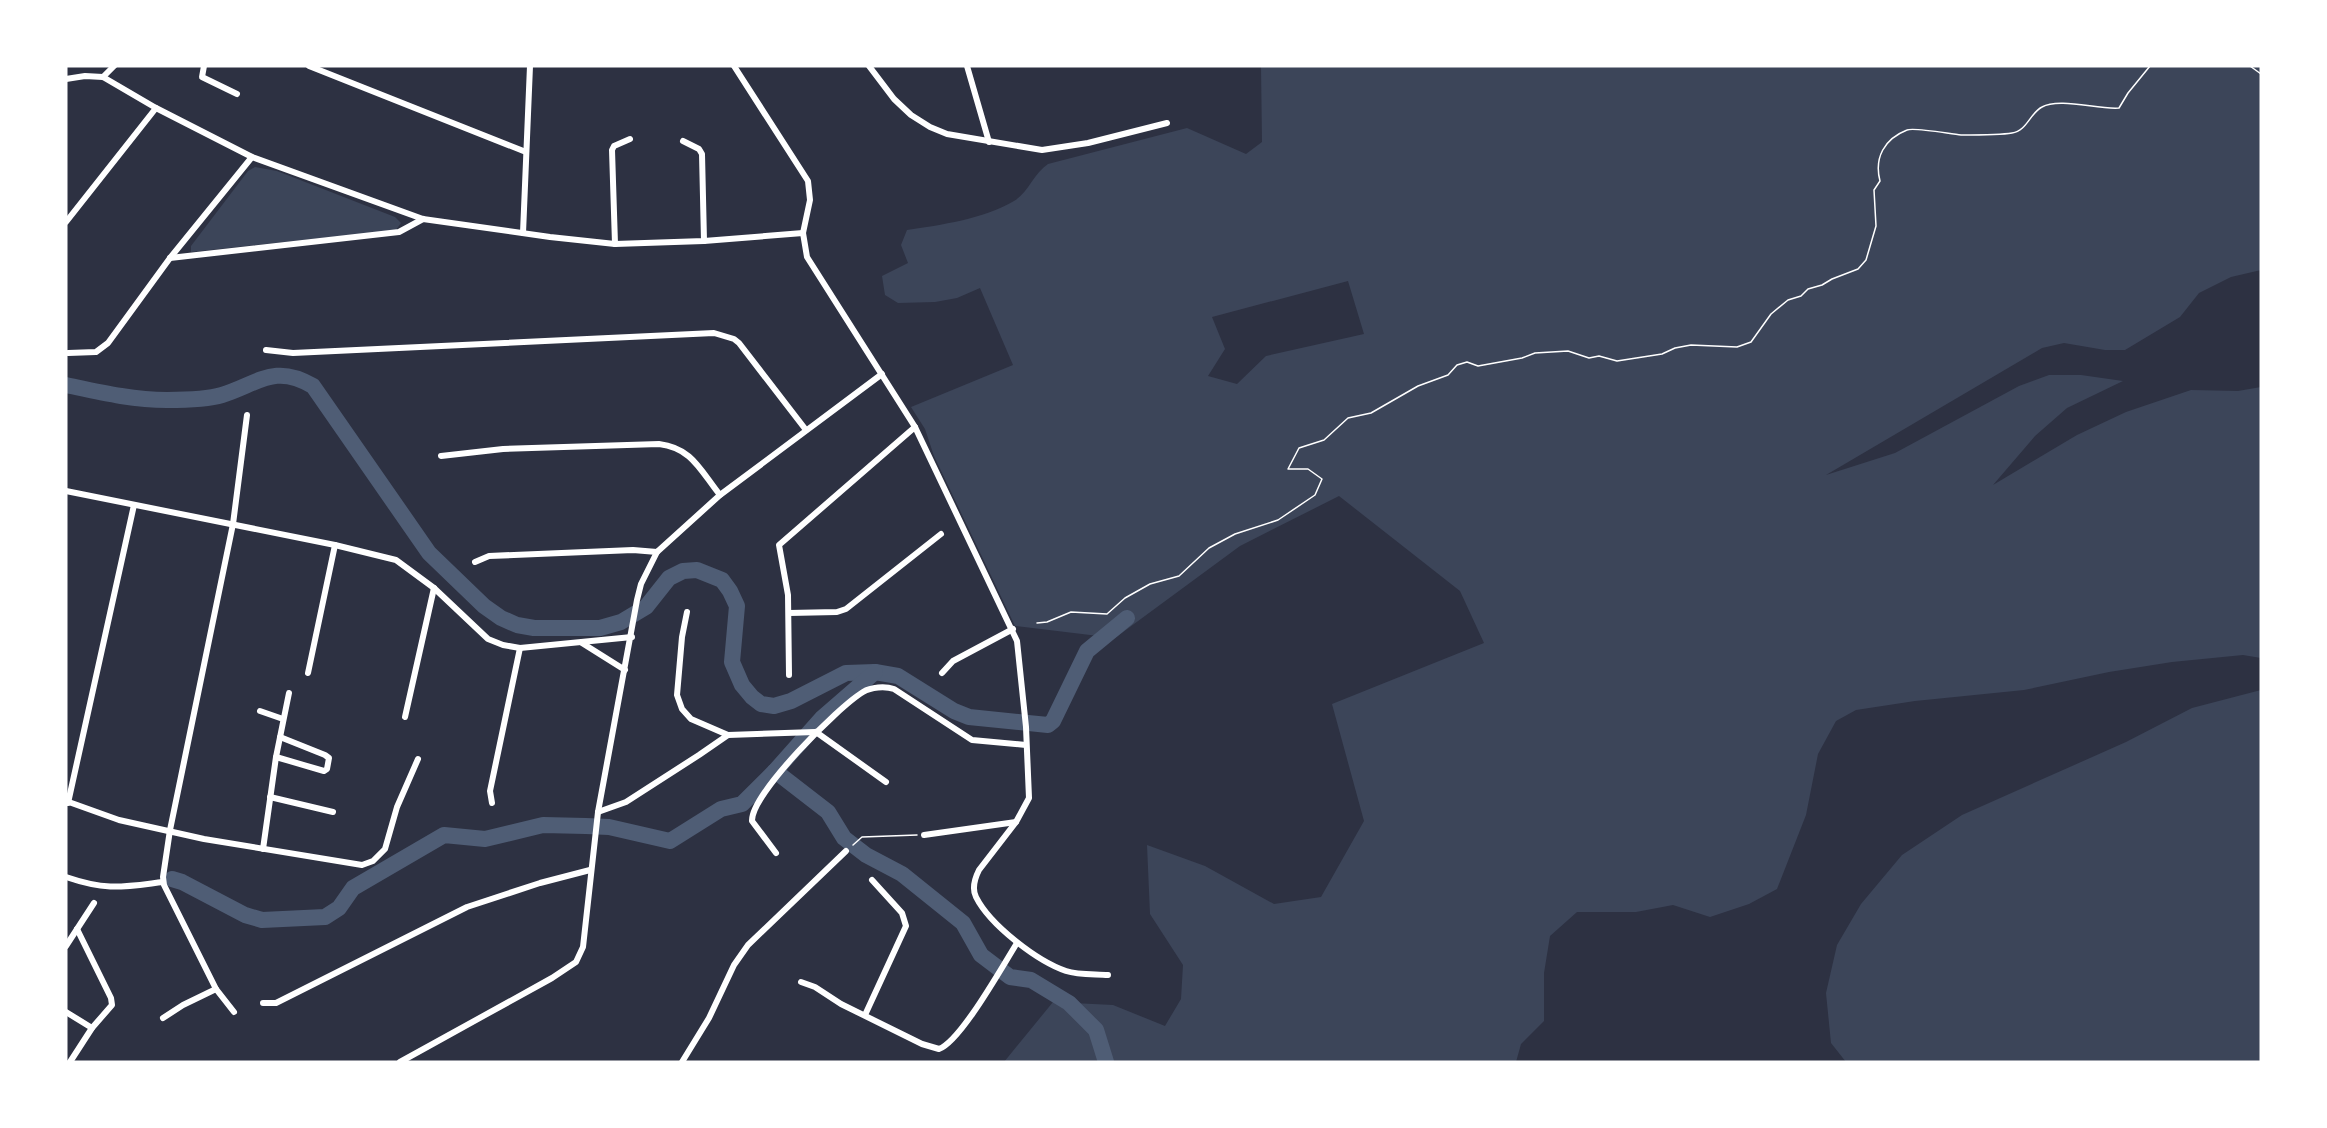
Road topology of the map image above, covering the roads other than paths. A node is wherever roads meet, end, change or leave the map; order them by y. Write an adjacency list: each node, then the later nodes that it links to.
1 (114, 66): 8 (street)
2 (204, 66): 10 (street)
3 (309, 66): 16 (street)
4 (530, 66): 16 (street)
5 (734, 66): 20 (street)
6 (869, 66): 15 (street)
7 (967, 66): 15 (street)
8 (103, 77): 9 (street); 11 (street)
9 (66, 80)
10 (237, 94)
11 (156, 108): 17 (street); 19 (street)
12 (1167, 123): 15 (street)
13 (630, 139): 23 (street)
14 (683, 141): 22 (street)
15 (989, 142)
16 (526, 152): 21 (street)
17 (252, 157): 18 (street); 24 (street)
18 (423, 219): 21 (street); 24 (street)
19 (66, 222)
20 (802, 232): 22 (street); 27 (street)
21 (523, 233): 23 (street)
22 (704, 240): 23 (street)
23 (615, 244)
24 (170, 258): 26 (street)
25 (266, 350): 30 (street)
26 (68, 353)
27 (882, 374): 29 (street); 30 (street)
28 (247, 415): 35 (street)
29 (915, 427): 42 (street); 43 (street)
30 (806, 430): 33 (street)
31 (441, 456): 33 (street)
32 (66, 491): 34 (street)
33 (720, 495): 38 (street)
34 (134, 506): 35 (street); 63 (street)
35 (233, 524): 37 (street); 68 (street)
36 (941, 534): 42 (street)
37 (335, 545): 40 (street); 49 (street)
38 (657, 552): 39 (street); 44 (street)
39 (475, 562)
40 (434, 588): 46 (street); 53 (street)
41 (687, 612): 56 (street)
42 (789, 613): 50 (street)
43 (1013, 629): 48 (street); 58 (street)
44 (632, 637): 45 (street); 47 (street)
45 (581, 643): 46 (street); 47 (street)
46 (520, 648): 64 (street)
47 (625, 670): 66 (street)
48 (942, 672)
49 (308, 673)
50 (789, 675)
51 (289, 693): 54 (street)
52 (260, 711): 54 (street)
53 (405, 717)
54 (283, 719): 57 (street)
55 (814, 732): 56 (street); 58 (street); 61 (street); 72 (street)
56 (728, 735): 66 (street)
57 (280, 737): 59 (street); 59 (street)
58 (1026, 745): 67 (street)
59 (276, 757): 62 (street)
60 (418, 759): 70 (street)
61 (886, 782)
62 (270, 797): 65 (street); 70 (street)
63 (67, 802): 68 (street)
64 (492, 803)
65 (333, 812)
66 (597, 815): 73 (street)
67 (1016, 822): 69 (street); 79 (street)
68 (170, 830): 70 (street); 76 (street)
69 (924, 835)
70 (263, 849)
71 (846, 850): 92 (street)
72 (776, 853)
73 (591, 870): 84 (street); 91 (street)
74 (66, 877): 76 (street)
75 (872, 880): 87 (street)
76 (163, 882): 83 (street)
77 (94, 903): 78 (street)
78 (77, 929): 80 (street); 89 (street)
79 (1017, 943): 81 (street); 87 (street)
80 (66, 946)
81 (1108, 975)
82 (801, 982): 87 (street)
83 (216, 989): 86 (street); 88 (street)
84 (263, 1003)
85 (66, 1012): 89 (street)
86 (234, 1012)
87 (865, 1015)
88 (163, 1018)
89 (92, 1028): 90 (street)
90 (70, 1062)
91 (400, 1062)
92 (682, 1062)

